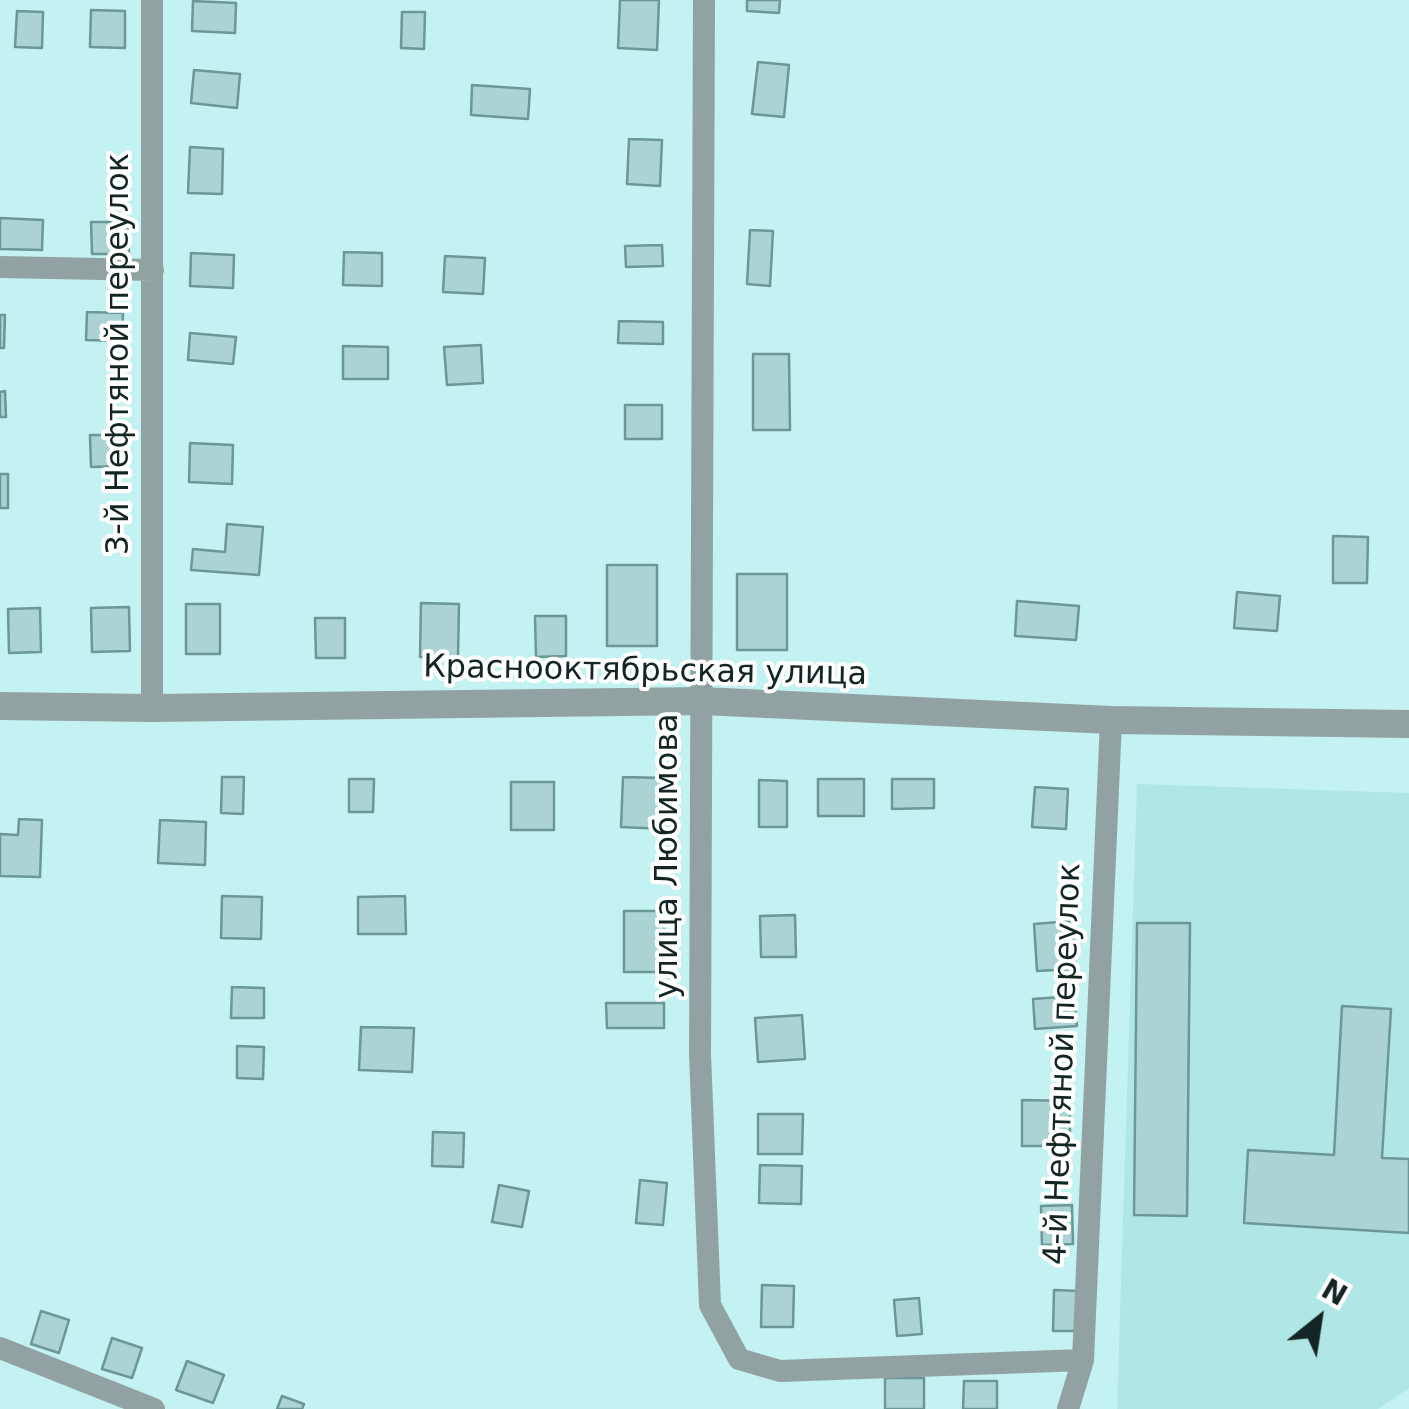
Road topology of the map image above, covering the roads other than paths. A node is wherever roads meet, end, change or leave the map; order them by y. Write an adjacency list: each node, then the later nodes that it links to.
1 (152, 0): 4 (street, 3-й Нефтяной переулок)
2 (704, 0): 5 (street, улица Любимова)
3 (0, 267): 4 (street)
4 (153, 270): 7 (street, 3-й Нефтяной переулок)
5 (702, 701): 7 (street, Краснооктябрьская улица); 8 (street, Краснооктябрьская улица); 11 (street, улица Любимова)
6 (0, 706): 7 (street, Краснооктябрьская улица)
7 (152, 708)
8 (1111, 720): 9 (street, Краснооктябрьская улица); 11 (street, 4-й Нефтяной переулок)
9 (1409, 724)
10 (0, 1348): 12 (street)
11 (1084, 1360): 13 (street, 4-й Нефтяной переулок)
12 (154, 1409)
13 (1068, 1409)

